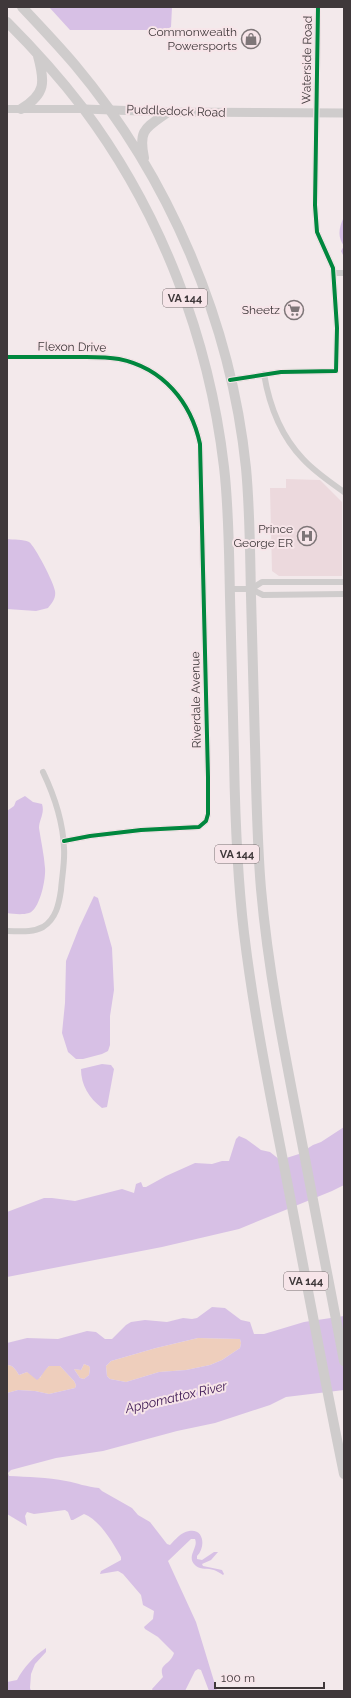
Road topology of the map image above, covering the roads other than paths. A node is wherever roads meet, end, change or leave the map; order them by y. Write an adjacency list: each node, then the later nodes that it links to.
1 (22, 7): 8 (main road, VA 144)
2 (318, 7): 11 (street, Waterside Road)
3 (7, 22): 4 (main road, VA 144)
4 (37, 54): 6 (main road); 7 (main road, VA 144)
5 (7, 109): 6 (street, Puddledock Road)
6 (21, 109): 7 (street, Puddledock Road)
7 (84, 109): 8 (main road, Puddledock Road); 22 (main road, VA 144)
8 (109, 109): 9 (main road, Puddledock Road); 12 (main road, VA 144)
9 (168, 112): 11 (main road, Puddledock Road); 12 (main road)
10 (344, 113): 11 (main road, Puddledock Road)
11 (317, 114): 13 (street, Waterside Road)
12 (145, 164): 17 (main road, VA 144)
13 (333, 273): 14 (street); 16 (street, Waterside Road)
14 (344, 273)
15 (7, 357): 18 (street, Flexon Drive)
16 (264, 374): 17 (street); 19 (street)
17 (230, 380): 21 (main road, VA 144)
18 (198, 434): 25 (street, Riverdale Avenue)
19 (344, 492)
20 (344, 582): 21 (street)
21 (251, 589): 22 (street); 23 (street); 27 (main road, VA 144)
22 (230, 590): 28 (main road, VA 144)
23 (344, 594)
24 (43, 772): 25 (street)
25 (64, 841): 26 (street)
26 (7, 930)
27 (344, 1361)
28 (344, 1474)

